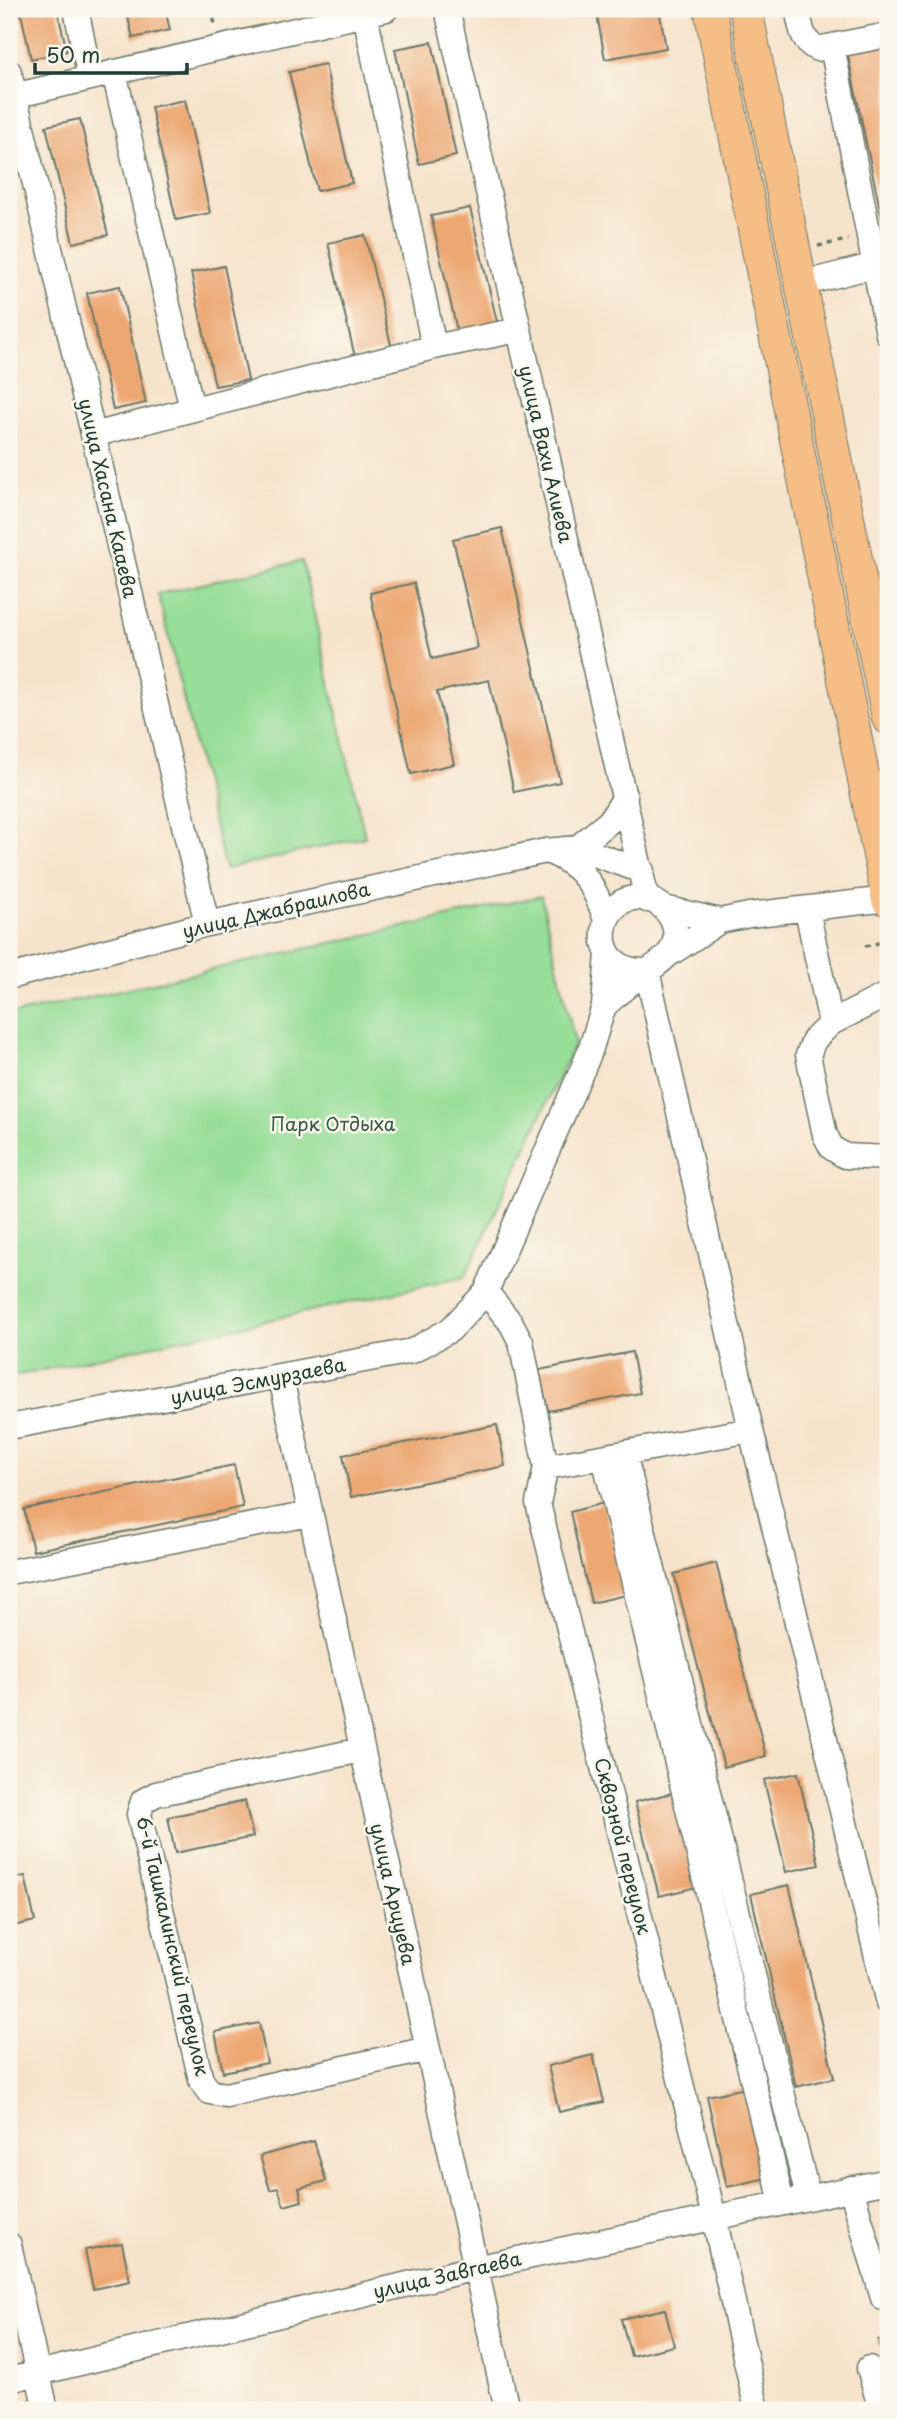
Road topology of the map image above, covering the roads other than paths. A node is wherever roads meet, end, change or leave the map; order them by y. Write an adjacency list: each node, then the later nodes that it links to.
1 (76, 9): 10 (street)
2 (447, 9): 14 (street, улица Вахи Алиева)
3 (710, 9): 24 (main road)
4 (746, 9): 13 (main road)
5 (797, 9): 8 (street)
6 (372, 10): 9 (street); 16 (street)
7 (888, 35): 8 (street)
8 (832, 46): 12 (street)
9 (114, 72): 10 (street); 17 (street)
10 (90, 78): 11 (street)
11 (10, 88): 18 (street, улица Хасана Кааева)
12 (881, 263): 13 (street); 15 (street)
13 (801, 284): 19 (main road)
14 (518, 330): 16 (street); 20 (street, улица Вахи Алиева)
15 (888, 334)
16 (434, 347): 17 (street)
17 (192, 410): 18 (street)
18 (93, 435): 29 (street, улица Хасана Кааева)
19 (888, 718)
20 (625, 797): 21 (street); 23 (street, улица Вахи Алиева)
21 (577, 848): 22 (street, улица Джабраилова); 23 (street, улица Джабраилова)
22 (546, 851): 27 (street); 29 (street, улица Джабраилова)
23 (642, 871): 25 (street, улица Вахи Алиева)
24 (888, 899): 26 (street)
25 (656, 904): 27 (street); 28 (street); 31 (street)
26 (807, 910): 28 (street); 36 (street)
27 (606, 920): 30 (street)
28 (720, 921): 31 (street)
29 (206, 924): 33 (street, улица Джабраилова)
30 (608, 953): 32 (street); 35 (street)
31 (671, 953): 32 (street)
32 (648, 971): 35 (street); 41 (street)
33 (9, 977)
34 (888, 994): 36 (street)
35 (604, 1006): 38 (street)
36 (831, 1023): 37 (street)
37 (888, 1158)
38 (486, 1292): 39 (street, улица Эсмурзаева); 43 (street, Сквозной переулок)
39 (281, 1378): 40 (street, улица Эсмурзаева); 44 (street, улица Арцуева)
40 (9, 1427)
41 (751, 1430): 42 (street); 47 (street)
42 (614, 1455): 43 (street); 51 (street); 52 (street)
43 (546, 1467): 53 (street, Сквозной переулок)
44 (310, 1514): 45 (street); 46 (street, улица Арцуева)
45 (9, 1572)
46 (361, 1750): 48 (street, улица Арцуева); 48 (street, 6-й Ташкалинский переулок)
47 (888, 2003)
48 (428, 2049): 55 (street, улица Арцуева)
49 (888, 2181): 50 (street, улица Завгаева)
50 (851, 2188): 51 (street, улица Завгаева); 56 (street)
51 (808, 2197): 52 (street, улица Завгаева)
52 (782, 2203): 53 (street, улица Завгаева)
53 (714, 2217): 55 (street, улица Завгаева); 62 (street, Сквозной переулок)
54 (9, 2245): 58 (street)
55 (475, 2268): 58 (street, улица Завгаева); 61 (street, улица Арцуева)
56 (883, 2298)
57 (869, 2368): 63 (street)
58 (38, 2373): 59 (street, улица Завгаева); 60 (street)
59 (9, 2379)
60 (46, 2410)
61 (507, 2410)
62 (757, 2410)
63 (881, 2410)

